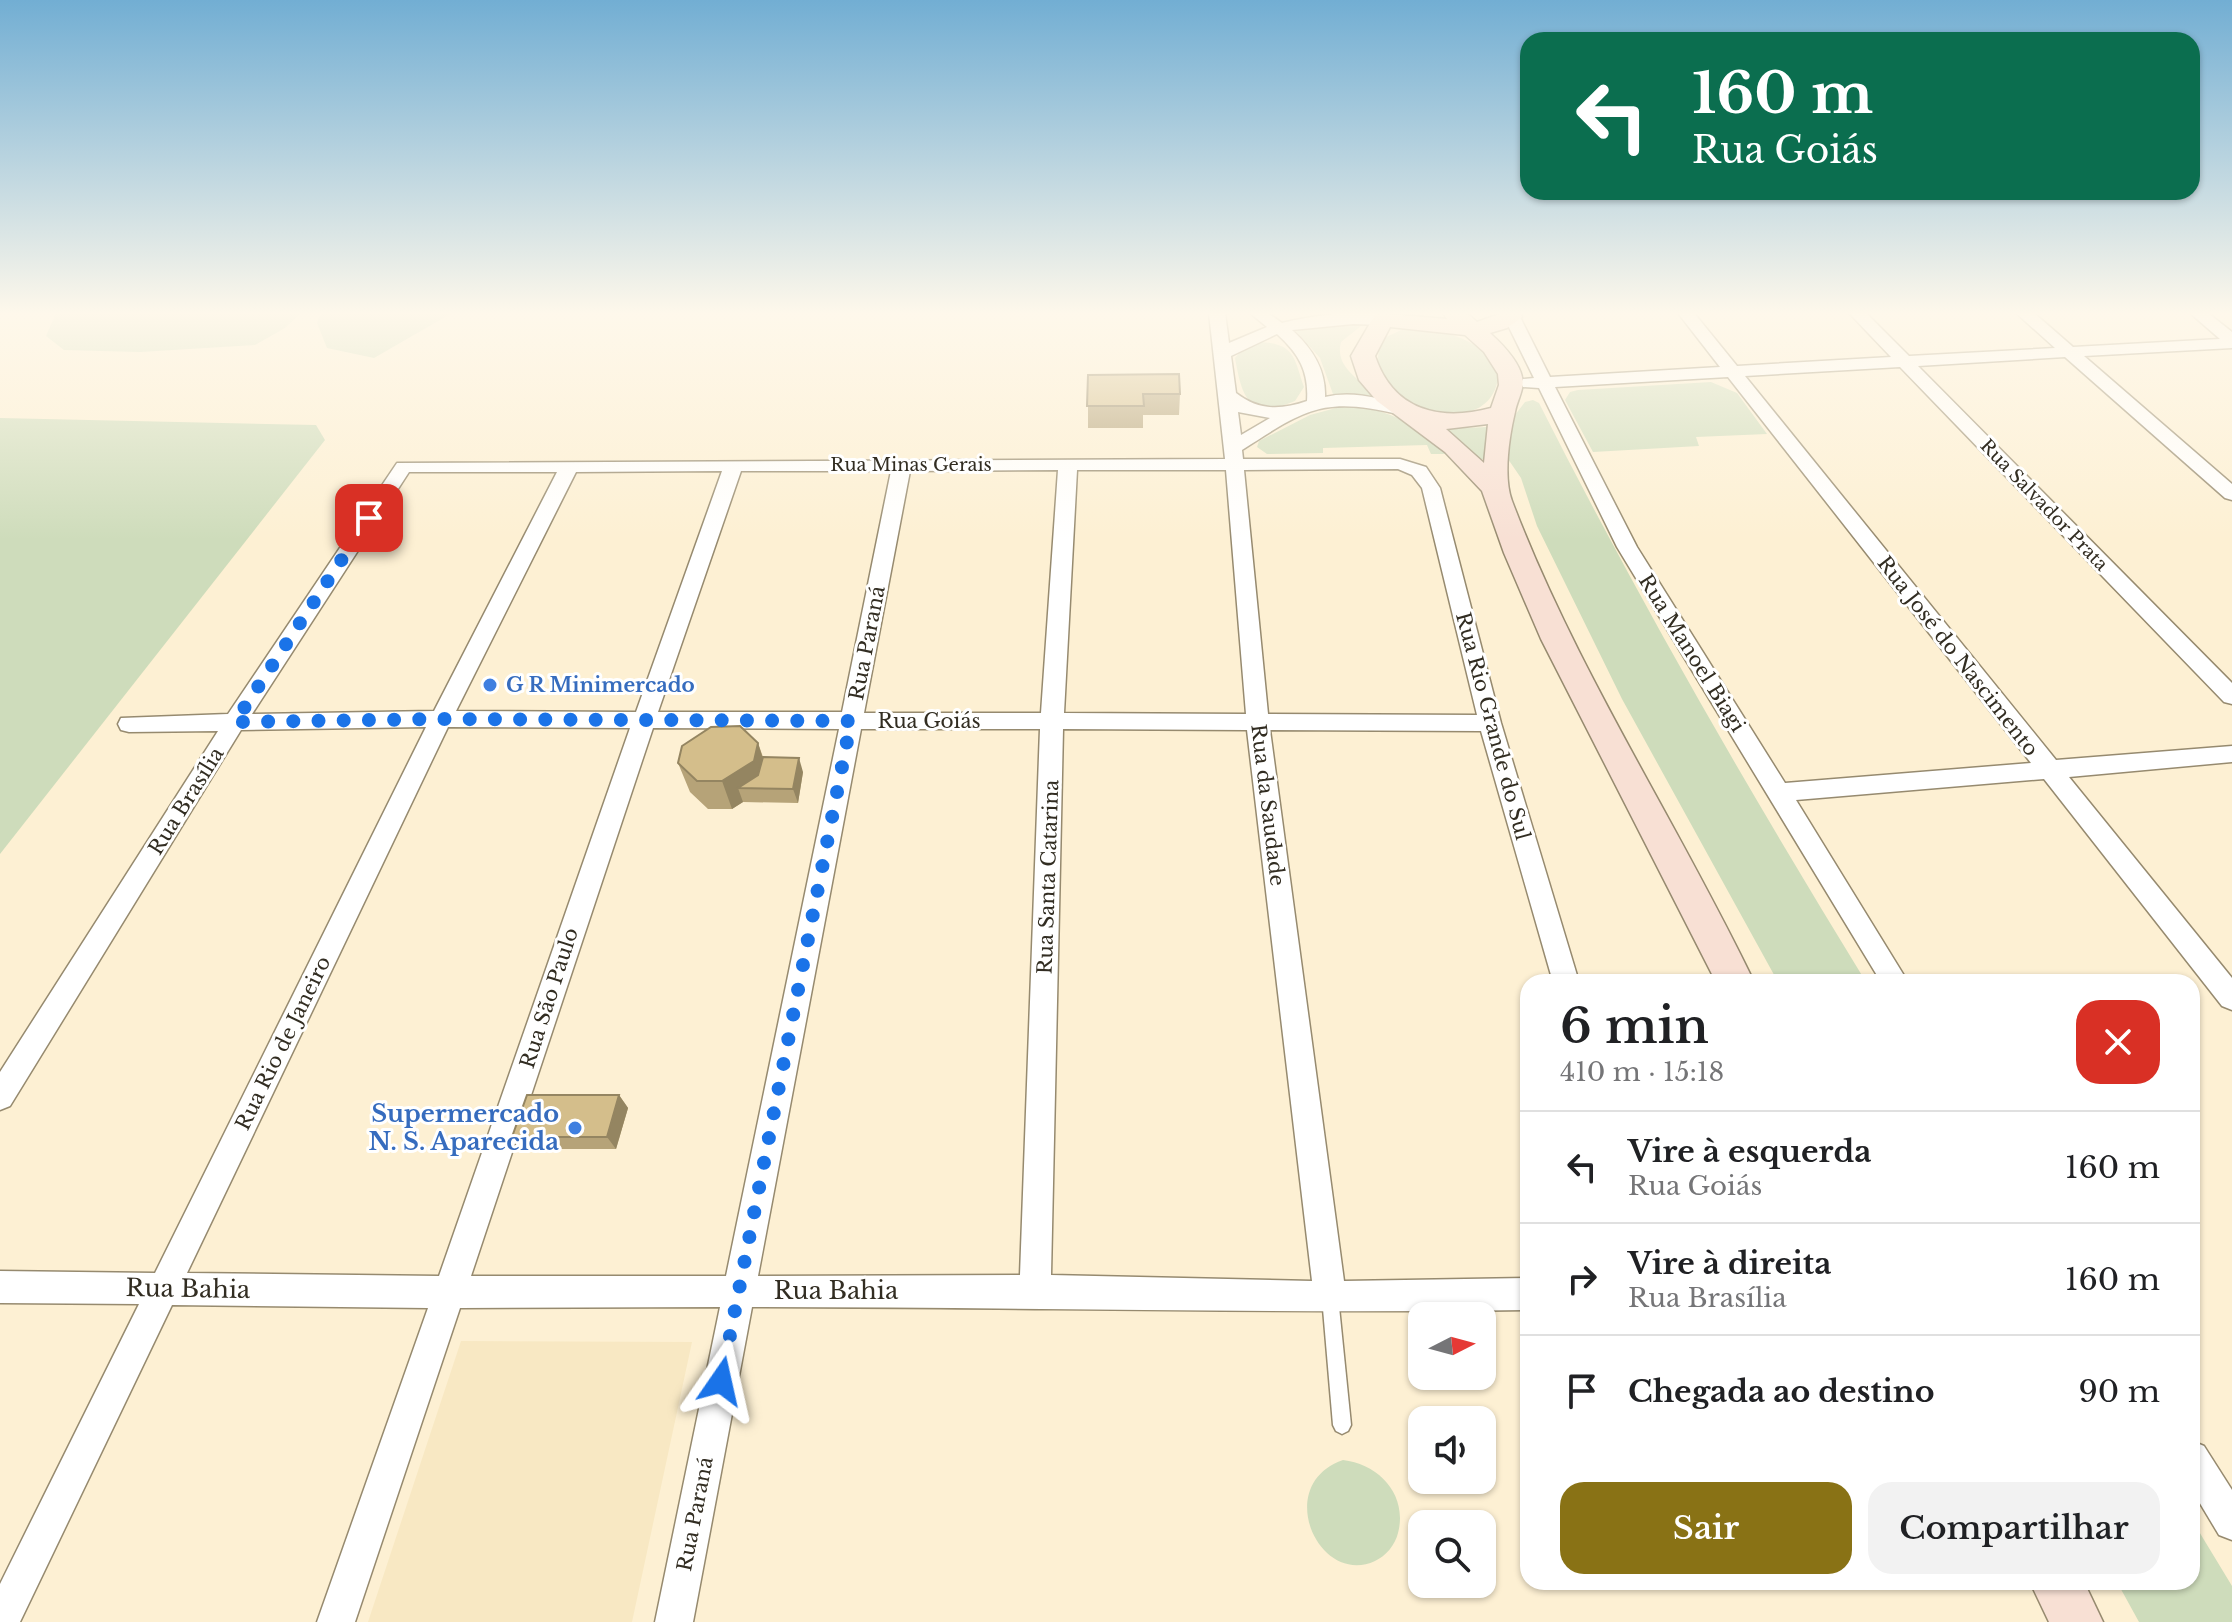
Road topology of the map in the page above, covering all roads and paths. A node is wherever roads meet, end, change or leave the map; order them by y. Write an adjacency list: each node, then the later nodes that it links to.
1 (1227, 389): 9 (street, Rua da Saudade)
2 (1318, 389): 10 (street)
3 (1380, 389): 11 (main road)
4 (1510, 389): 12 (main road)
5 (1546, 389): 34 (street, Rua Manoel Biagi)
6 (1748, 389): 33 (street, Rua José do Nascimento)
7 (1931, 389): 23 (street, Rua Salvador Prata)
8 (2110, 389): 22 (street)
9 (1228, 395): 13 (street); 14 (street, Rua da Saudade)
10 (1316, 401): 11 (street); 13 (street)
11 (1402, 410): 12 (main road); 21 (main road)
12 (1502, 413): 21 (main road)
13 (1286, 414): 14 (street)
14 (1233, 456): 17 (street, Rua Minas Gerais); 20 (street, Rua Minas Gerais); 31 (street, Rua da Saudade)
15 (902, 464): 16 (street, Rua Minas Gerais); 17 (street, Rua Minas Gerais); 27 (street, Rua Paraná)
16 (734, 465): 19 (street, Rua Minas Gerais); 25 (street, Rua São Paulo)
17 (1068, 465): 26 (street, Rua Santa Catarina)
18 (403, 467): 19 (street, Rua Minas Gerais); 28 (street, Rua Brasília)
19 (569, 467): 24 (street, Rua Rio de Janeiro)
20 (1419, 471): 29 (street, Rua Rio Grande do Sul)
21 (1494, 488): 36 (main road)
22 (2232, 494)
23 (2232, 696)
24 (441, 719): 25 (street, Rua Goiás); 28 (street, Rua Goiás); 41 (street, Rua Rio de Janeiro)
25 (642, 720): 27 (street, Rua Goiás); 44 (street, Rua São Paulo)
26 (1052, 720): 27 (street, Rua Goiás); 31 (street, Rua Goiás); 43 (street, Rua Santa Catarina)
27 (851, 721): 42 (street, Rua Paraná)
28 (235, 722): 30 (street, Rua Goiás); 39 (street, Rua Brasília)
29 (1490, 723): 31 (street, Rua Goiás); 35 (street, Rua Rio Grande do Sul)
30 (129, 724)
31 (1258, 724): 46 (street, Rua da Saudade)
32 (2232, 754): 33 (street)
33 (2049, 771): 34 (street); 38 (street, Rua José do Nascimento)
34 (1778, 793): 37 (street, Rua Manoel Biagi)
35 (1564, 974)
36 (1731, 974)
37 (1890, 974)
38 (2232, 998)
39 (0, 1097)
40 (0, 1287): 41 (street, Rua Bahia)
41 (164, 1289): 44 (street, Rua Bahia); 51 (street, Rua Rio de Janeiro)
42 (739, 1291): 43 (street, Rua Bahia); 44 (street, Rua Bahia); 53 (street, Rua Paraná)
43 (1035, 1291): 46 (street, Rua Bahia)
44 (451, 1292): 52 (street, Rua São Paulo)
45 (1520, 1294): 46 (street, Rua Bahia)
46 (1330, 1297): 47 (lane)
47 (1342, 1425)
48 (2200, 1471): 49 (street)
49 (2232, 1522)
50 (2060, 1590): 54 (main road)
51 (1, 1622)
52 (336, 1622)
53 (674, 1622)
54 (2077, 1622)

